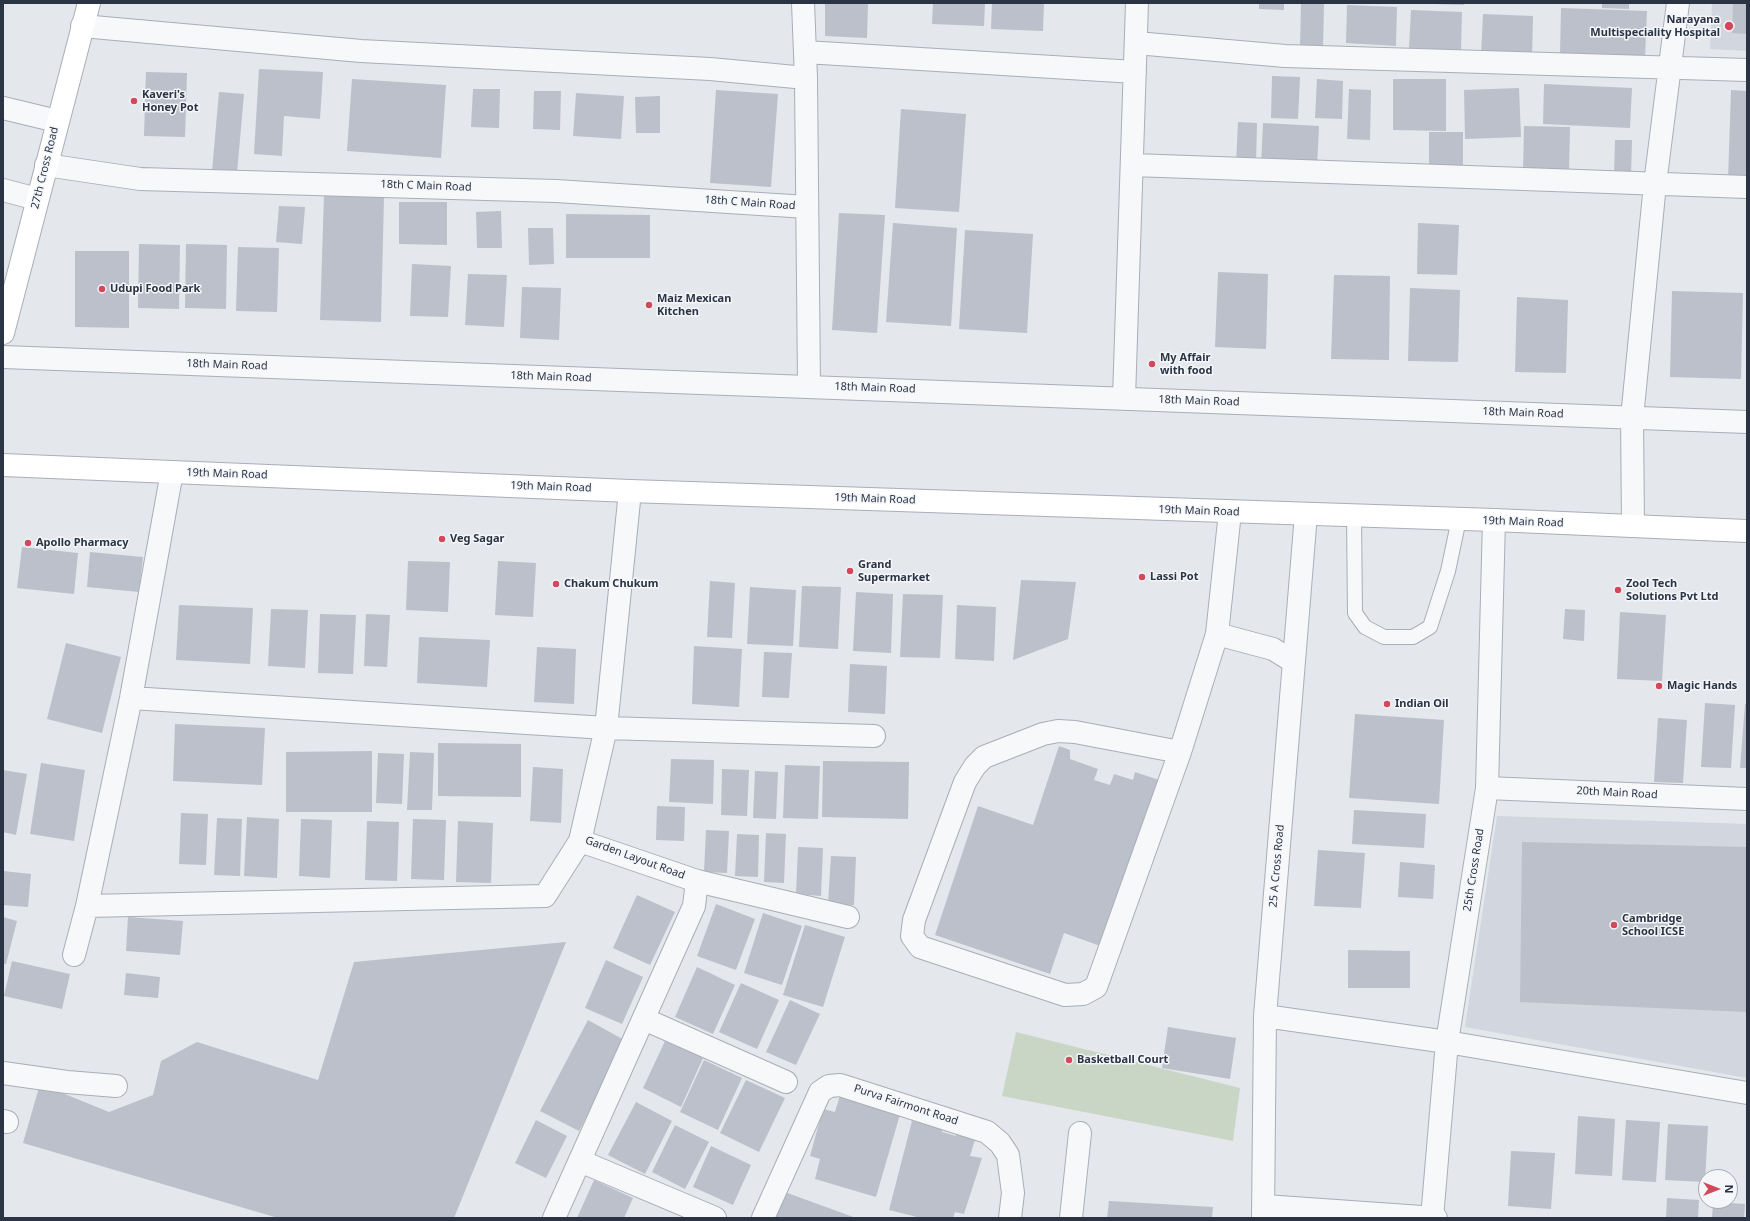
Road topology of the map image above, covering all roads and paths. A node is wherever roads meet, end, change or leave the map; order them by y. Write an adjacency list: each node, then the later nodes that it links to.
1 (89, 3): 5 (main road, 27th Cross Road)
2 (803, 3): 7 (street)
3 (1137, 3): 6 (street)
4 (1678, 3): 8 (street)
5 (82, 26): 11 (street); 13 (main road, 27th Cross Road)
6 (1136, 43): 8 (street); 10 (street)
7 (805, 52): 10 (street); 11 (street)
8 (1670, 69): 9 (street); 16 (street)
9 (1747, 70)
10 (1135, 72): 15 (street)
11 (806, 78): 20 (street)
12 (3, 108): 13 (street)
13 (57, 121): 14 (main road, 27th Cross Road)
14 (46, 165): 19 (main road, 27th Cross Road); 20 (street, 18th C Main Road)
15 (1133, 165): 16 (street); 24 (street)
16 (1655, 184): 17 (street); 25 (street)
17 (1747, 187)
18 (3, 190): 19 (street)
19 (38, 199): 21 (main road, 27th Cross Road)
20 (807, 207): 23 (street)
21 (3, 333)
22 (3, 357): 23 (street, 18th Main Road)
23 (809, 386): 24 (street, 18th Main Road)
24 (1124, 398): 25 (street, 18th Main Road)
25 (1632, 418): 26 (street, 18th Main Road); 35 (street)
26 (1747, 422)
27 (3, 465): 28 (main road, 19th Main Road)
28 (172, 472): 29 (main road, 19th Main Road); 39 (street)
29 (630, 491): 30 (main road, 19th Main Road); 40 (street, Garden Layout Road)
30 (1230, 512): 31 (main road, 19th Main Road); 37 (street)
31 (1306, 514): 32 (main road, 19th Main Road); 38 (street, 25 A Cross Road)
32 (1354, 515): 33 (main road, 19th Main Road); 33 (lane)
33 (1459, 519): 34 (main road, 19th Main Road)
34 (1494, 520): 35 (main road, 19th Main Road); 43 (street, 25th Cross Road)
35 (1633, 526): 36 (main road, 19th Main Road)
36 (1747, 531)
37 (1218, 634): 38 (street); 42 (street)
38 (1294, 662): 50 (street, 25 A Cross Road)
39 (130, 698): 40 (street); 47 (street)
40 (606, 728): 41 (street); 45 (street, Garden Layout Road)
41 (874, 736)
42 (1180, 752): 42 (street)
43 (1487, 788): 44 (street, 20th Main Road); 52 (street, 25th Cross Road)
44 (1747, 799)
45 (580, 841): 46 (street, Garden Layout Road); 47 (street)
46 (697, 880): 48 (street); 51 (street, Garden Layout Road)
47 (87, 906): 49 (street)
48 (848, 917)
49 (74, 955)
50 (1264, 1016): 52 (street); 59 (street, 25 A Cross Road)
51 (644, 1019): 54 (street); 58 (street, Garden Layout Road)
52 (1447, 1042): 56 (street); 65 (street, 25th Cross Road)
53 (3, 1073): 55 (street)
54 (786, 1082)
55 (116, 1086)
56 (1747, 1093)
57 (1080, 1133): 64 (street)
58 (580, 1161): 60 (street, Garden Layout Road); 61 (street)
59 (1264, 1212): 65 (street)
60 (554, 1218)
61 (715, 1218)
62 (763, 1218): 63 (street, Purva Fairmont Road)
63 (1010, 1218)
64 (1071, 1218)
65 (1433, 1218)

